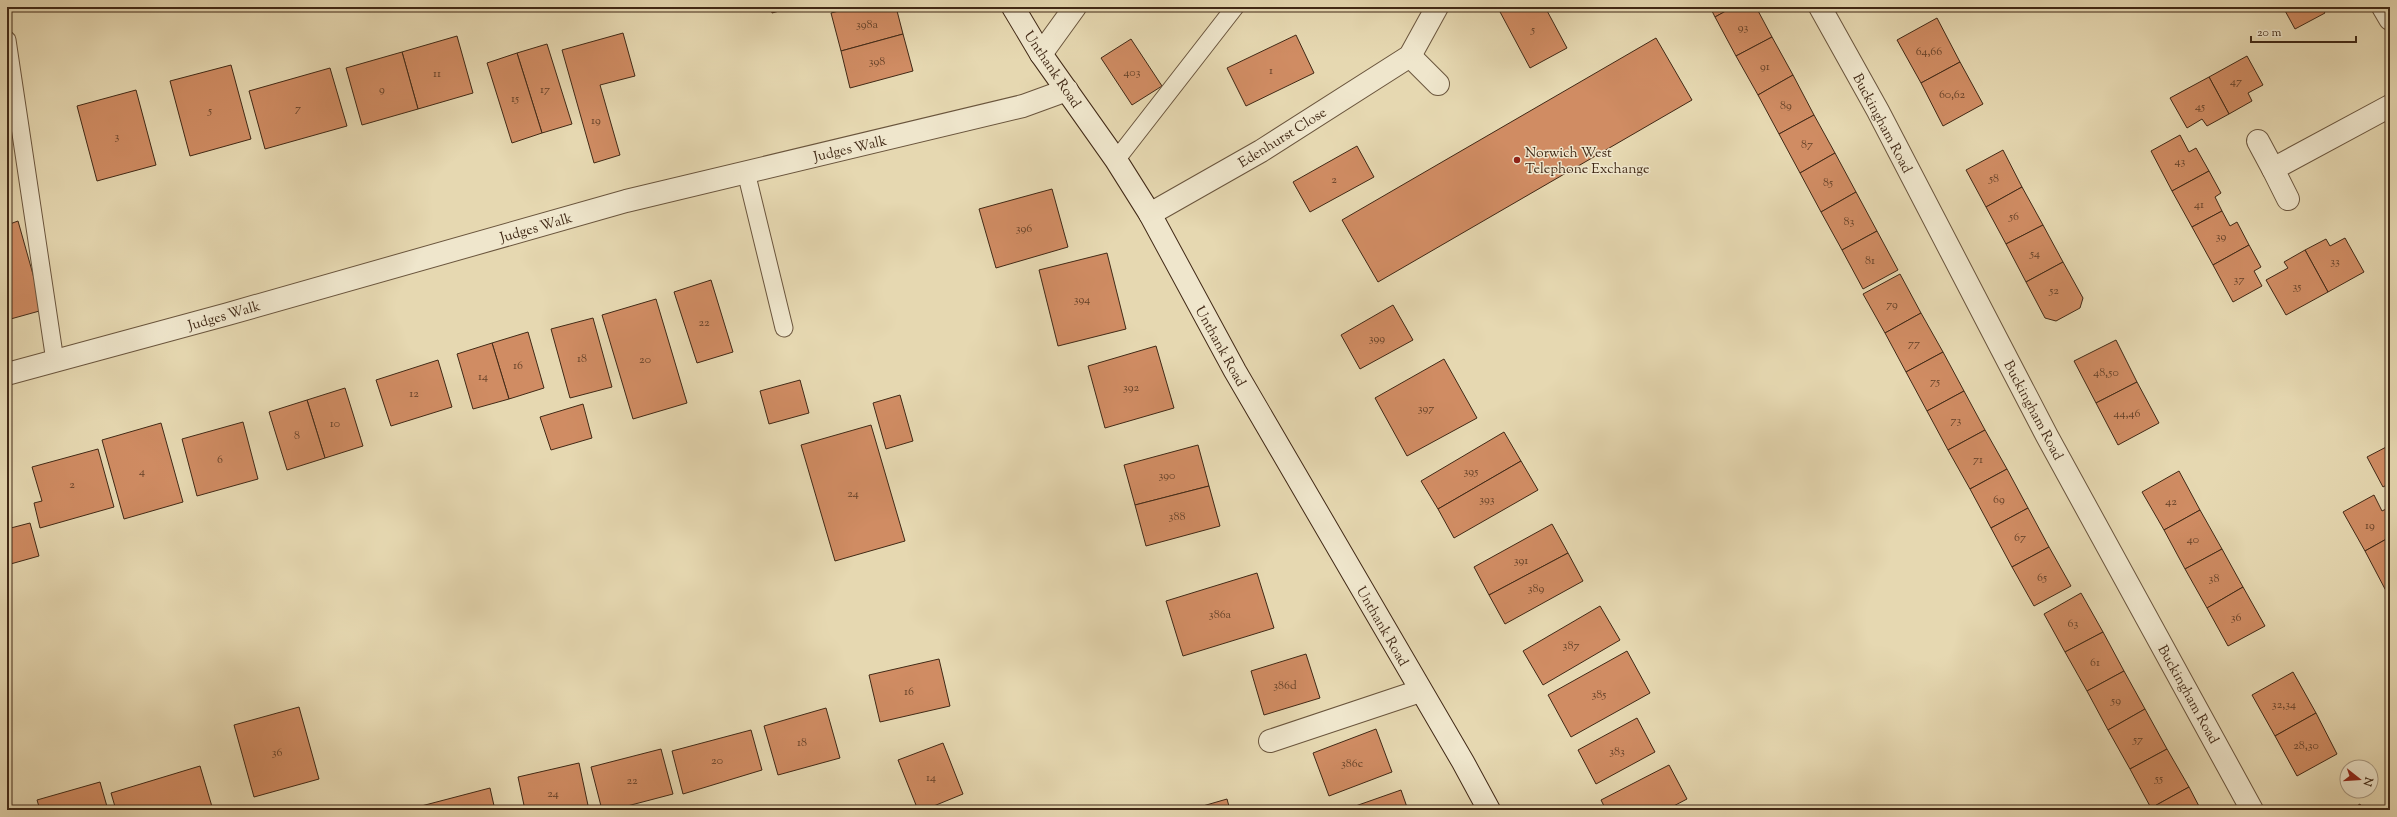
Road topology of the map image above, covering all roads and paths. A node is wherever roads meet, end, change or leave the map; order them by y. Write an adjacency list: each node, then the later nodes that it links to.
1 (1013, 7): 9 (street, Unthank Road)
2 (1075, 7): 9 (street)
3 (1236, 7): 15 (lane)
4 (1437, 7): 10 (street, Edenhurst Close)
5 (1820, 7): 26 (street, Buckingham Road)
6 (2383, 7): 7 (street)
7 (2390, 20)
8 (7, 40): 21 (lane)
9 (1041, 54): 12 (street, Unthank Road)
10 (1410, 56): 11 (street); 19 (street, Edenhurst Close)
11 (1438, 84)
12 (1067, 90): 15 (street, Unthank Road); 17 (street, Judges Walk)
13 (2390, 106): 16 (street)
14 (2258, 141): 16 (street)
15 (1116, 160): 19 (street, Unthank Road)
16 (2273, 169): 18 (street)
17 (746, 172): 20 (lane); 21 (street, Judges Walk)
18 (2288, 198)
19 (1150, 214): 23 (street, Unthank Road)
20 (784, 328)
21 (55, 361): 22 (street, Judges Walk)
22 (7, 374)
23 (1420, 691): 24 (street); 25 (street, Unthank Road)
24 (1270, 741)
25 (1489, 810)
26 (2252, 810)

